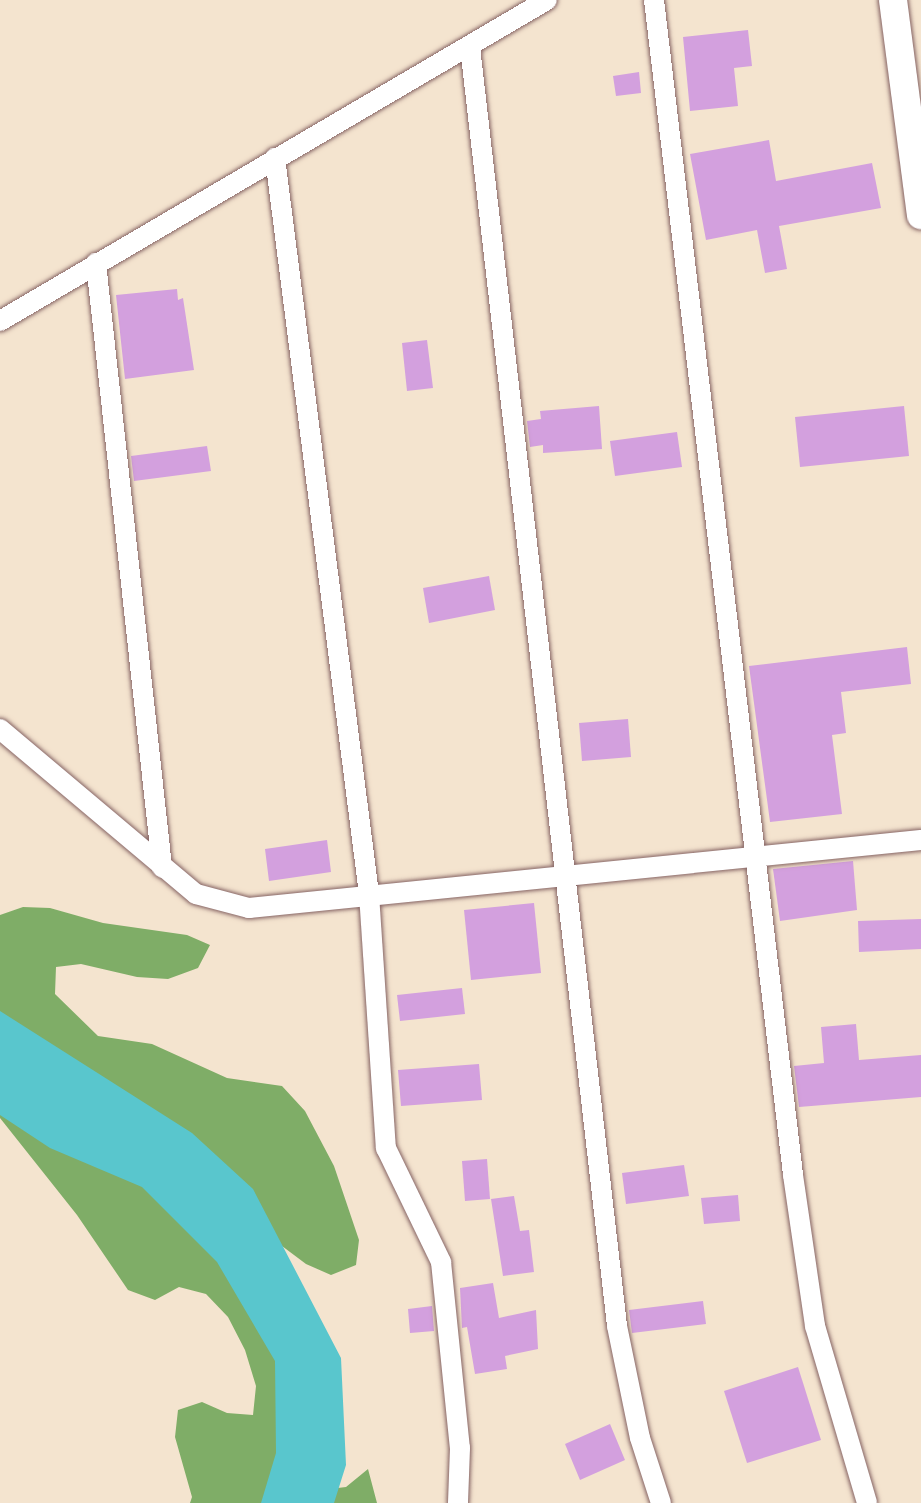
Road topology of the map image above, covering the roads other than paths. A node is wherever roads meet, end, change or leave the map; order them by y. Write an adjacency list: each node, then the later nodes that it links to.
1 (547, 0): 4 (street)
2 (654, 0): 11 (street)
3 (893, 0): 6 (main road)
4 (470, 47): 5 (street); 13 (street)
5 (276, 158): 7 (street); 14 (street)
6 (921, 215)
7 (96, 263): 8 (street); 12 (street)
8 (0, 320)
9 (0, 729): 12 (street)
10 (921, 840): 11 (street)
11 (755, 856): 13 (street); 17 (street)
12 (162, 867): 14 (street)
13 (566, 873): 14 (street); 16 (street)
14 (368, 894): 15 (street)
15 (458, 1503)
16 (660, 1503)
17 (867, 1503)

